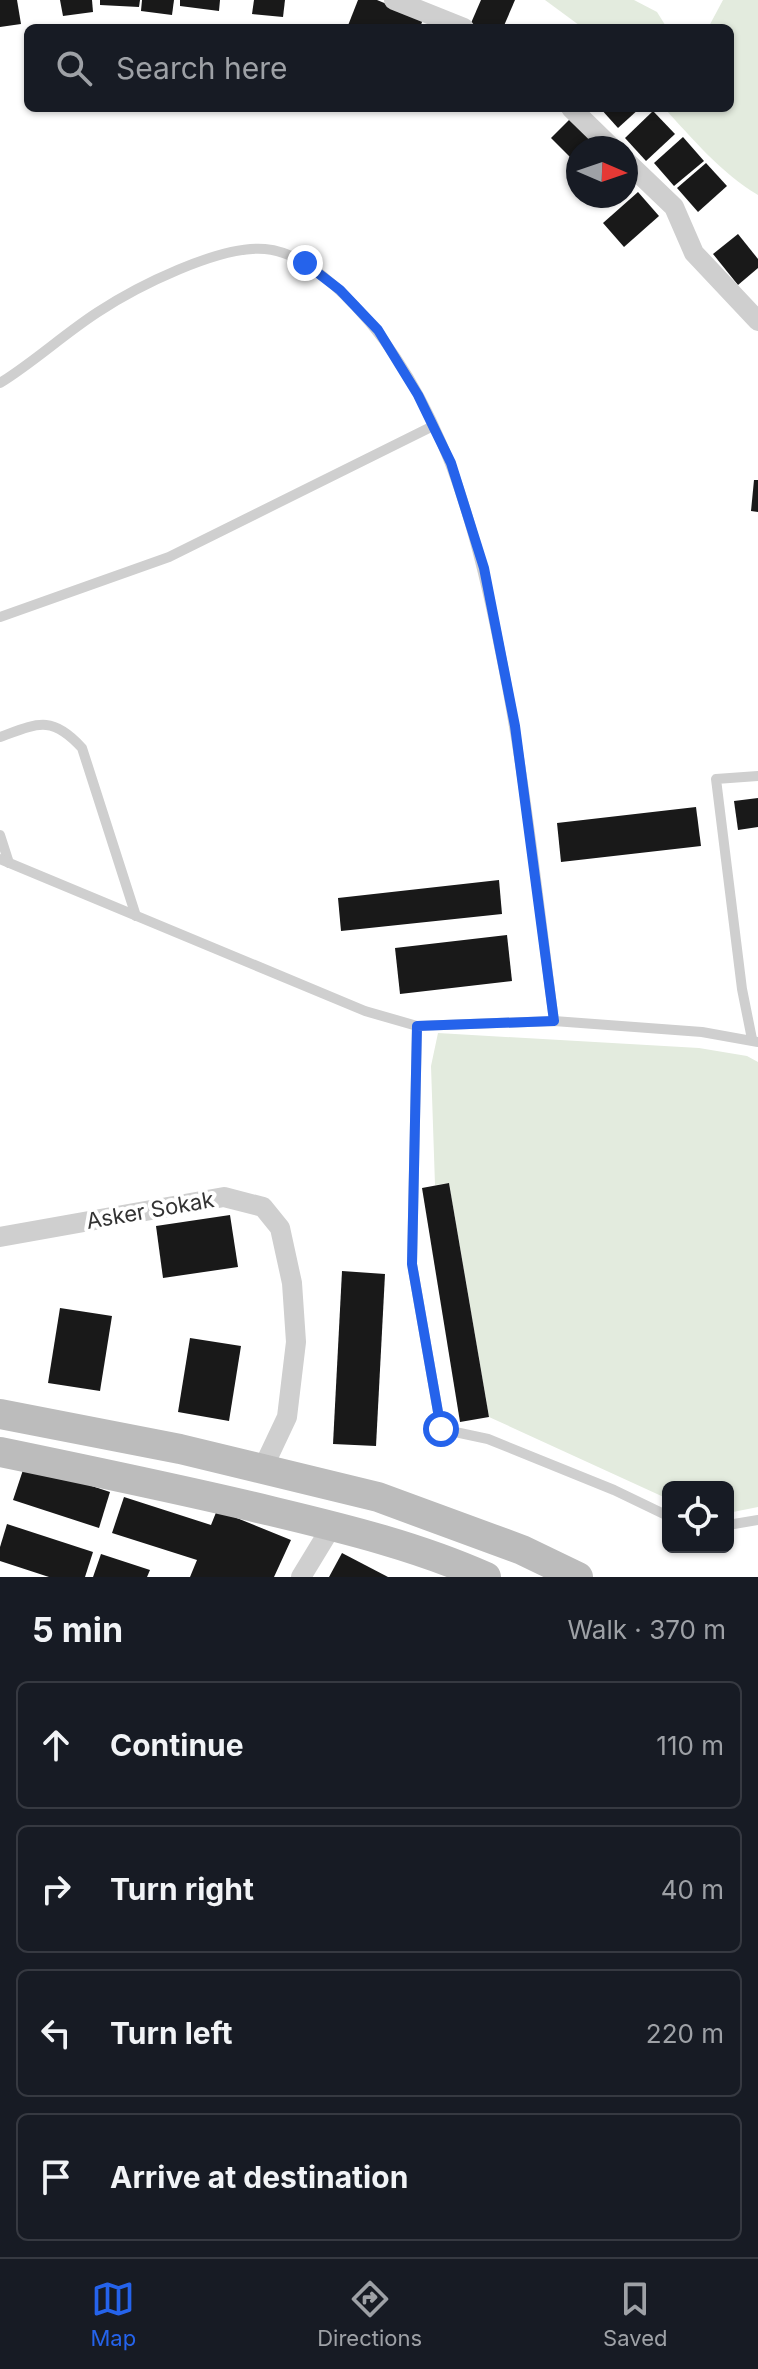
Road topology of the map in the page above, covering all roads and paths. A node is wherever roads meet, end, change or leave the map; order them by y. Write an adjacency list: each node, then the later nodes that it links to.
1 (394, 0): 2 (street)
2 (454, 24)
3 (575, 112): 4 (street)
4 (600, 136)
5 (638, 172): 6 (street)
6 (758, 321)
7 (0, 383): 8 (lane)
8 (433, 426): 9 (lane); 15 (lane)
9 (0, 617)
10 (0, 737): 14 (lane)
11 (758, 776): 17 (lane)
12 (0, 835): 13 (lane)
13 (5, 861): 14 (lane)
14 (136, 916): 16 (lane)
15 (554, 1021): 16 (lane); 17 (lane)
16 (417, 1026): 22 (lane)
17 (755, 1041)
18 (0, 1237): 21 (street, Asker Sokak)
19 (0, 1414): 21 (main road)
20 (0, 1452): 25 (main road)
21 (262, 1470): 29 (main road)
22 (662, 1513)
23 (758, 1520): 24 (lane)
24 (734, 1524)
25 (332, 1526): 26 (main road); 27 (street)
26 (443, 1569): 28 (main road)
27 (301, 1577)
28 (486, 1577)
29 (578, 1577)

